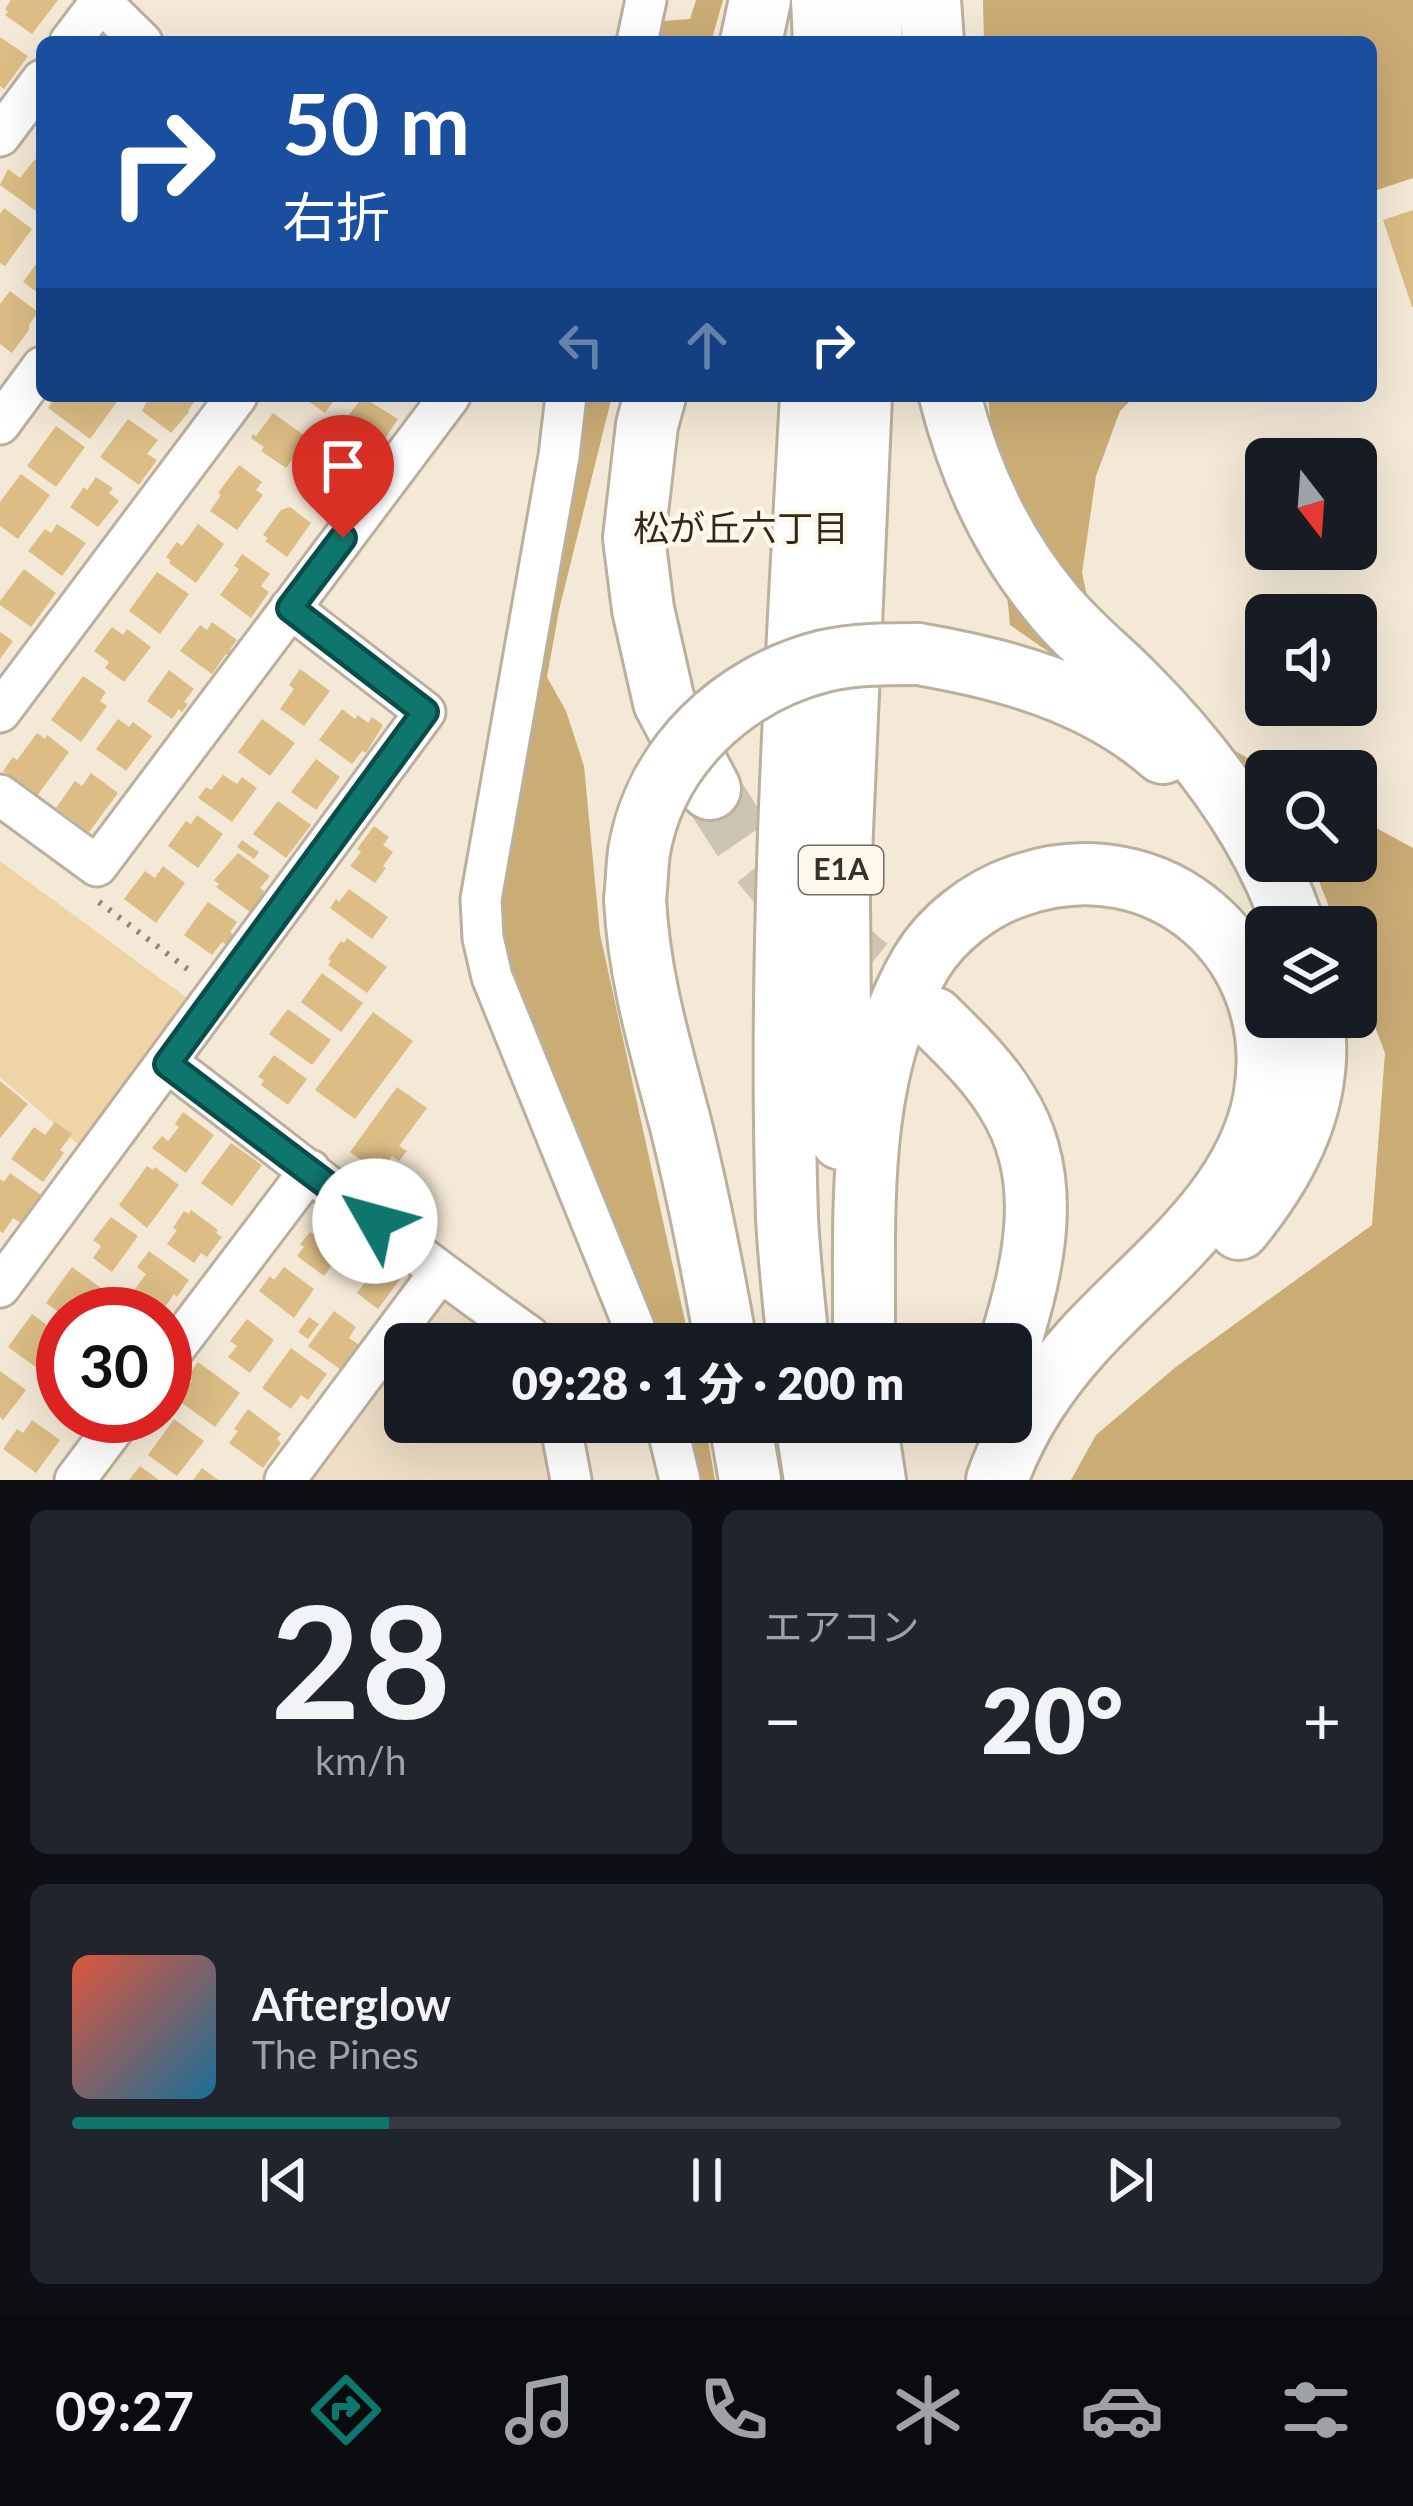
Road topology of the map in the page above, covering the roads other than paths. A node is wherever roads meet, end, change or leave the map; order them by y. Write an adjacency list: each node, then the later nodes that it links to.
1 (646, 0): 9 (street)
2 (760, 0): 10 (highway)
3 (822, 0): 11 (highway)
4 (871, 0): 12 (highway)
5 (930, 0): 13 (highway)
6 (100, 1): 7 (street); 8 (street)
7 (74, 36)
8 (136, 36)
9 (638, 36)
10 (752, 36)
11 (824, 36)
12 (872, 36)
13 (933, 36)
14 (36, 88): 15 (street)
15 (0, 136)
16 (36, 375): 24 (street)
17 (232, 402): 26 (street)
18 (445, 402): 25 (street)
19 (565, 402): 38 (street)
20 (653, 402): 27 (highway)
21 (811, 402): 40 (highway, E1A)
22 (861, 402): 41 (highway, E1A)
23 (952, 402): 29 (highway)
24 (0, 424)
25 (290, 608): 28 (street); 33 (street)
26 (0, 712)
27 (710, 789)
28 (0, 795)
29 (1245, 826)
30 (1245, 831): 39 (highway, bridge)
31 (934, 1018): 43 (highway)
32 (1315, 1038): 63 (highway)
33 (167, 1064): 34 (street); 36 (street)
34 (310, 1170): 35 (street); 44 (street)
35 (440, 1273): 37 (street); 55 (street)
36 (0, 1288)
37 (511, 1323)
38 (632, 1323)
39 (722, 1323)
40 (796, 1323)
41 (859, 1323)
42 (862, 1323): 45 (highway)
43 (1016, 1323)
44 (192, 1325)
45 (1032, 1407)
46 (103, 1443): 54 (street)
47 (564, 1443): 56 (street)
48 (671, 1443): 57 (street)
49 (744, 1443): 58 (highway)
50 (809, 1443): 59 (highway)
51 (869, 1443): 60 (highway)
52 (978, 1443): 61 (highway)
53 (1012, 1443): 62 (highway)
54 (75, 1480)
55 (285, 1480)
56 (571, 1480)
57 (680, 1480)
58 (750, 1480)
59 (815, 1480)
60 (875, 1480)
61 (968, 1480)
62 (997, 1480)
63 (1037, 1480)

